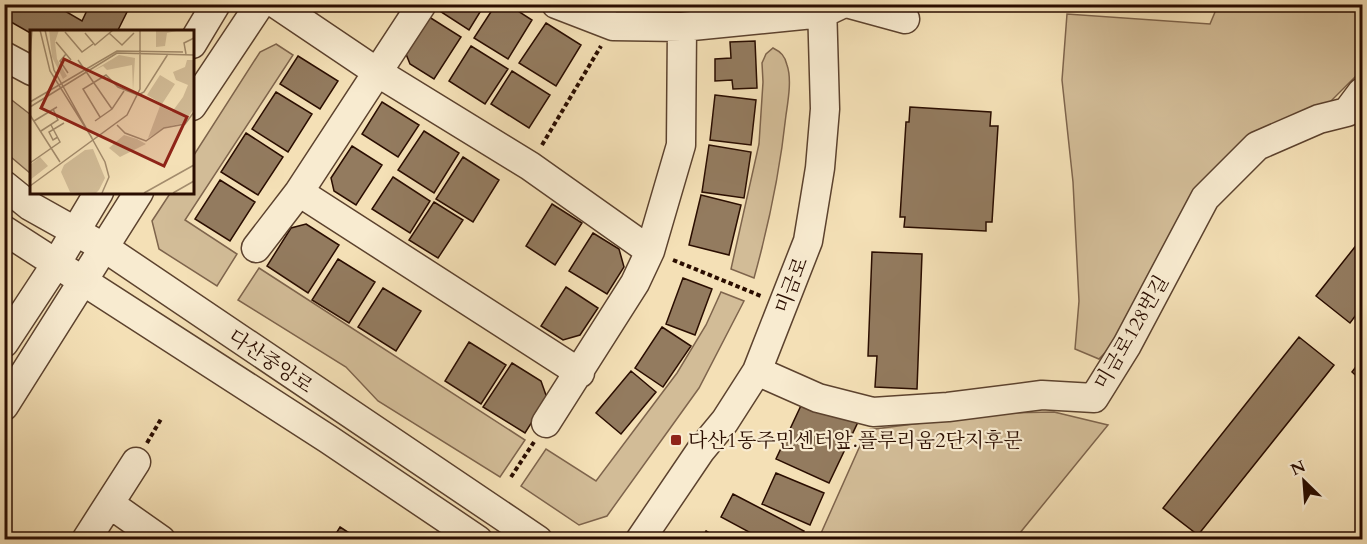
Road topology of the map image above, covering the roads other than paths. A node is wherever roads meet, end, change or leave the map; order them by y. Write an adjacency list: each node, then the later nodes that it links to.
1 (216, 4): 10 (street)
2 (260, 4): 15 (street)
3 (276, 4): 13 (street)
4 (422, 4): 13 (street)
5 (556, 4): 9 (street)
6 (850, 4): 8 (street)
7 (829, 8): 9 (street); 28 (street, 미금로)
8 (905, 19)
9 (682, 27): 24 (street)
10 (194, 41)
11 (4, 56): 12 (street)
12 (30, 70)
13 (377, 72): 17 (street); 24 (street)
14 (1362, 92): 28 (street, 미금로128번길)
15 (194, 103)
16 (4, 185): 21 (street, 다산중앙로)
17 (299, 192): 23 (street); 29 (street)
18 (98, 194): 21 (street)
19 (138, 194): 22 (street)
20 (4, 230): 25 (street, 다산중앙로)
21 (75, 231): 22 (street, 다산중앙로); 25 (street)
22 (105, 248): 26 (street); 37 (street, 다산중앙로)
23 (256, 248)
24 (650, 250): 29 (street)
25 (56, 264): 26 (street, 다산중앙로); 27 (street)
26 (82, 281): 30 (street); 36 (street, 다산중앙로)
27 (4, 343)
28 (757, 370): 38 (street, 미금로)
29 (580, 373): 31 (street)
30 (4, 406)
31 (546, 423)
32 (136, 462): 33 (street)
33 (110, 504): 34 (street); 35 (street)
34 (86, 540)
35 (161, 540)
36 (478, 540)
37 (537, 540)
38 (640, 540)

